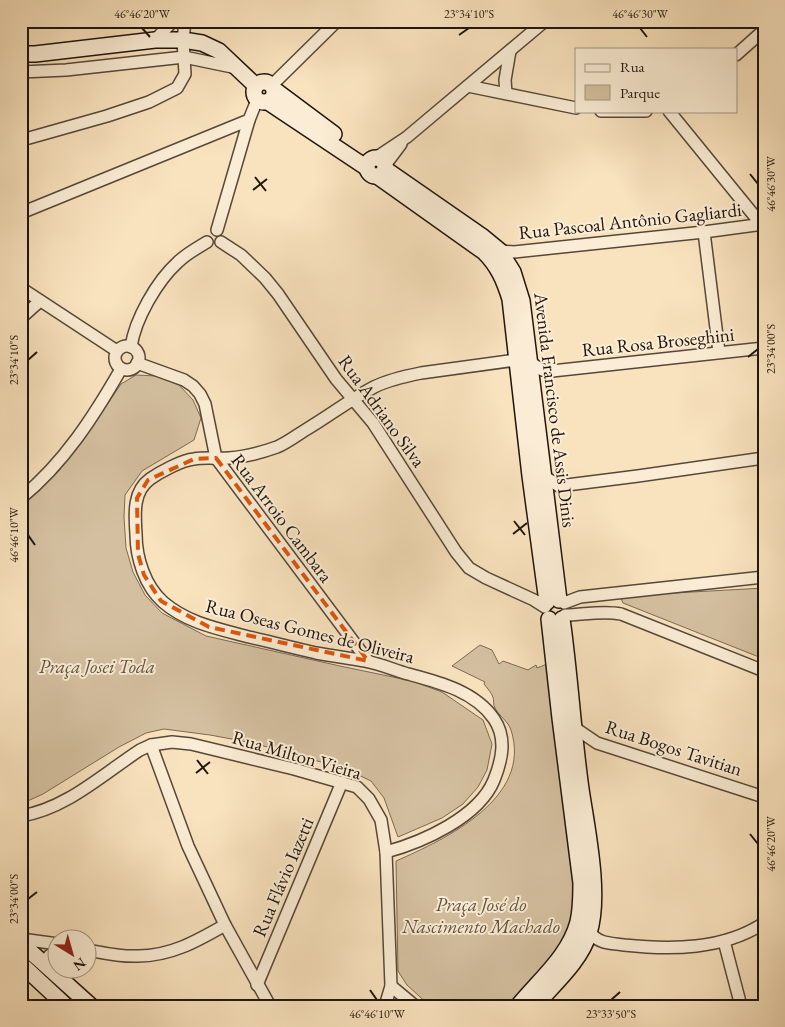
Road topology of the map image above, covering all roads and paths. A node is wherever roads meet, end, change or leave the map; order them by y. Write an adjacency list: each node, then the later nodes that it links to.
1 (173, 21): 6 (street)
2 (185, 21): 7 (street)
3 (337, 21): 15 (street)
4 (545, 21): 8 (street)
5 (764, 30): 9 (street)
6 (155, 40): 7 (main road, Avenida Francisco de Assis Dinis); 10 (main road, Avenida Francisco de Assis Dinis)
7 (183, 40): 11 (street); 12 (main road, Avenida Francisco de Assis Dinis)
8 (510, 51): 14 (street); 16 (street)
9 (738, 53)
10 (21, 54)
11 (184, 57): 12 (street); 13 (street); 20 (street)
12 (238, 68): 15 (main road, Avenida Francisco de Assis Dinis)
13 (21, 72)
14 (468, 86): 16 (street); 21 (street)
15 (265, 92): 19 (street); 21 (main road, Avenida Francisco de Assis Dinis)
16 (506, 93): 17 (street)
17 (575, 108)
18 (670, 112): 23 (street)
19 (249, 120): 22 (street); 24 (street)
20 (29, 138)
21 (377, 165): 28 (main road, Avenida Francisco de Assis Dinis); 36 (main road, Avenida Francisco de Assis Dinis)
22 (21, 213)
23 (763, 224): 25 (street, Rua Pascoal Antônio Gagliardi)
24 (217, 230): 26 (street); 27 (street)
25 (704, 232): 28 (street, Rua Pascoal Antônio Gagliardi); 35 (street)
26 (207, 242): 27 (street); 32 (street)
27 (221, 242): 39 (street, Rua Adriano Silva)
28 (500, 251): 36 (main road, Avenida Francisco de Assis Dinis)
29 (21, 288): 30 (street)
30 (40, 300): 31 (street); 34 (street)
31 (21, 318)
32 (131, 347): 34 (street); 37 (street)
33 (764, 348): 35 (street, Rua Rosa Broseghini)
34 (117, 351): 38 (street)
35 (719, 352): 36 (street, Rua Rosa Broseghini)
36 (523, 361): 39 (street, Rua Oseas Gomes de Oliveira); 42 (main road, Avenida Francisco de Assis Dinis); 47 (main road, Avenida Francisco de Assis Dinis)
37 (137, 363): 38 (street); 40 (street, Rua Arroio Cambara)
38 (121, 369): 43 (street)
39 (354, 401): 40 (street, Rua Oseas Gomes de Oliveira); 47 (street, Rua Adriano Silva)
40 (216, 458): 50 (street, Rua Arroio Cambara); 50 (street, Rua Oseas Gomes de Oliveira)
41 (764, 458): 42 (street)
42 (545, 478): 47 (main road, Avenida Francisco de Assis Dinis)
43 (21, 498)
44 (764, 577): 45 (street)
45 (611, 593): 46 (street); 48 (street)
46 (590, 595): 47 (street); 49 (street)
47 (556, 609): 49 (street); 52 (main road, Avenida Francisco de Assis Dinis); 76 (main road, Avenida Francisco de Assis Dinis)
48 (610, 611): 49 (street); 51 (street)
49 (591, 614)
50 (368, 661): 57 (street, Rua Oseas Gomes de Oliveira)
51 (764, 671)
52 (575, 728): 55 (street, Rua Bogos Tavitian); 60 (main road, Avenida Francisco de Assis Dinis)
53 (151, 745): 54 (street, Rua Milton Vieira); 56 (street, Rua Milton Vieira); 59 (street)
54 (342, 782): 57 (street, Rua Milton Vieira); 69 (street, Rua Flávio Iazetti)
55 (764, 797)
56 (21, 816)
57 (386, 852): 70 (street, Rua Milton Vieira)
58 (764, 923): 62 (street)
59 (225, 925): 65 (street); 69 (street)
60 (590, 932): 62 (street); 77 (main road, Avenida Francisco de Assis Dinis)
61 (21, 939): 64 (street)
62 (724, 941): 78 (street)
63 (21, 943): 68 (main road)
64 (48, 944)
65 (98, 951)
66 (48, 958): 68 (street)
67 (21, 964): 71 (main road)
68 (45, 964): 72 (main road)
69 (257, 985): 73 (street)
70 (391, 986): 74 (street, Rua Milton Vieira); 75 (street)
71 (66, 1006)
72 (91, 1006)
73 (270, 1006)
74 (385, 1006)
75 (416, 1006)
76 (518, 1006)
77 (535, 1006)
78 (741, 1006)

